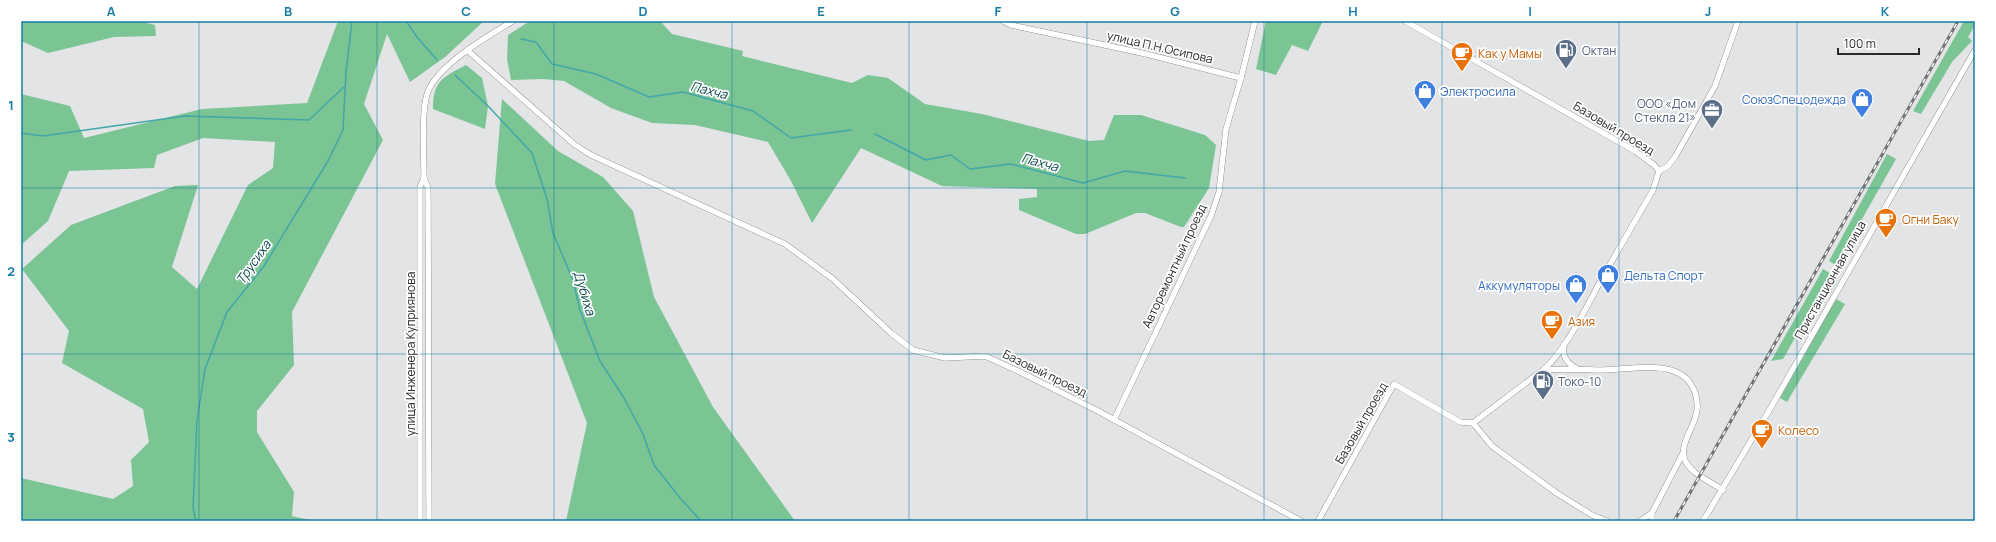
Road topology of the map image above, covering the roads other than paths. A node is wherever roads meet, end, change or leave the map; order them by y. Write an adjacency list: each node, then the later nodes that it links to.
1 (513, 21): 6 (street, улица Инженера Куприянова)
2 (1003, 21): 8 (street, улица П.Н.Осипова)
3 (1255, 21): 8 (street, Авторемонтный проезд)
4 (1405, 21): 9 (street, Базовый проезд)
5 (1738, 21): 9 (street)
6 (468, 50): 10 (street, улица Инженера Куприянова); 22 (street, Базовый проезд)
7 (1975, 50): 29 (street, Пристанционная улица)
8 (1241, 78): 22 (street, Авторемонтный проезд)
9 (1659, 171): 17 (street, Базовый проезд)
10 (424, 178): 11 (street, улица Инженера Куприянова); 12 (street, улица Инженера Куприянова)
11 (420, 187): 12 (street); 13 (street, улица Инженера Куприянова)
12 (428, 188): 14 (street, улица Инженера Куприянова)
13 (421, 262): 14 (street); 15 (street, улица Инженера Куприянова)
14 (429, 262): 16 (street, улица Инженера Куприянова)
15 (421, 330): 16 (street); 20 (street, улица Инженера Куприянова)
16 (430, 330): 21 (street, улица Инженера Куприянова)
17 (1565, 342): 18 (street); 19 (street, Базовый проезд)
18 (1580, 369): 19 (street); 24 (street)
19 (1544, 370): 23 (street, Базовый проезд)
20 (421, 400): 21 (street); 27 (street, улица Инженера Куприянова)
21 (430, 400): 28 (street, улица Инженера Куприянова)
22 (1114, 420): 35 (street, Базовый проезд)
23 (1473, 423): 36 (street, Базовый проезд); 37 (street)
24 (1684, 452): 25 (street); 26 (street)
25 (1678, 462): 26 (street); 30 (street)
26 (1687, 463): 29 (street)
27 (420, 467): 28 (street); 31 (street, улица Инженера Куприянова)
28 (429, 467): 32 (street, улица Инженера Куприянова)
29 (1723, 490): 40 (street, Пристанционная улица)
30 (1652, 512): 38 (street); 39 (street)
31 (420, 513): 32 (street); 33 (street, улица Инженера Куприянова)
32 (428, 513): 34 (street, улица Инженера Куприянова)
33 (420, 521)
34 (429, 521)
35 (1301, 521)
36 (1318, 521)
37 (1607, 521)
38 (1640, 521)
39 (1652, 521)
40 (1703, 521)

